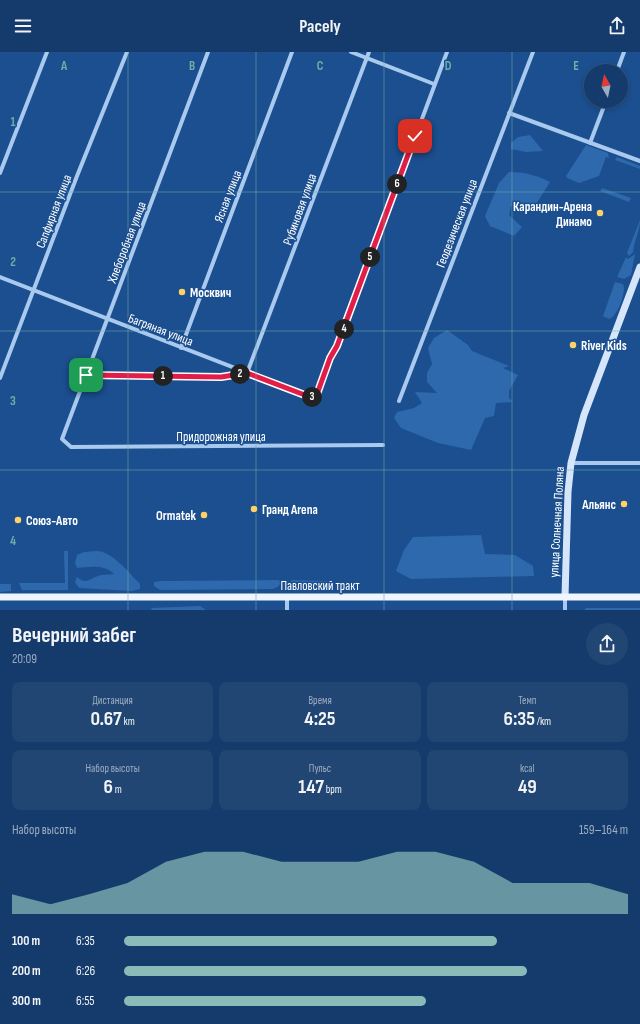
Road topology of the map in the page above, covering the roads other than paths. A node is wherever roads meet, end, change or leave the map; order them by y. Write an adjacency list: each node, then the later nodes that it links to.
1 (47, 52): 17 (street)
2 (126, 52): 20 (street, Сапфирная улица)
3 (208, 52): 21 (street, Хлеборобная улица)
4 (292, 52): 22 (street, Ясная улица)
5 (352, 52): 10 (street)
6 (369, 52): 10 (street, Рубиновая улица)
7 (447, 52): 12 (street)
8 (532, 52): 14 (street, Геодезическая улица)
9 (624, 52): 11 (street)
10 (366, 58): 12 (street); 23 (street, Рубиновая улица)
11 (620, 64)
12 (434, 84): 23 (street, Багряная улица)
13 (603, 108): 15 (street)
14 (509, 113): 15 (street); 26 (street, Геодезическая улица)
15 (590, 143): 16 (street)
16 (640, 161)
17 (0, 173)
18 (640, 267): 29 (street, улица Солнечная Поляна)
19 (0, 277): 20 (street, Багряная улица)
20 (33, 289): 21 (street, Багряная улица); 25 (street, Сапфирная улица)
21 (108, 319): 22 (street, Багряная улица); 24 (street, Хлеборобная улица)
22 (181, 348): 23 (street, Багряная улица)
23 (247, 373): 24 (street)
24 (86, 375): 27 (street, Хлеборобная улица)
25 (0, 378)
26 (399, 400)
27 (62, 439): 28 (street, Придорожная улица)
28 (383, 445)
29 (571, 462): 30 (street); 33 (street, улица Солнечная Поляна)
30 (640, 463)
31 (0, 597): 32 (main road, Павловский тракт)
32 (287, 597): 33 (main road, Павловский тракт); 35 (street)
33 (565, 597): 34 (main road, Павловский тракт); 36 (street)
34 (640, 597)
35 (287, 610)
36 (565, 610)

